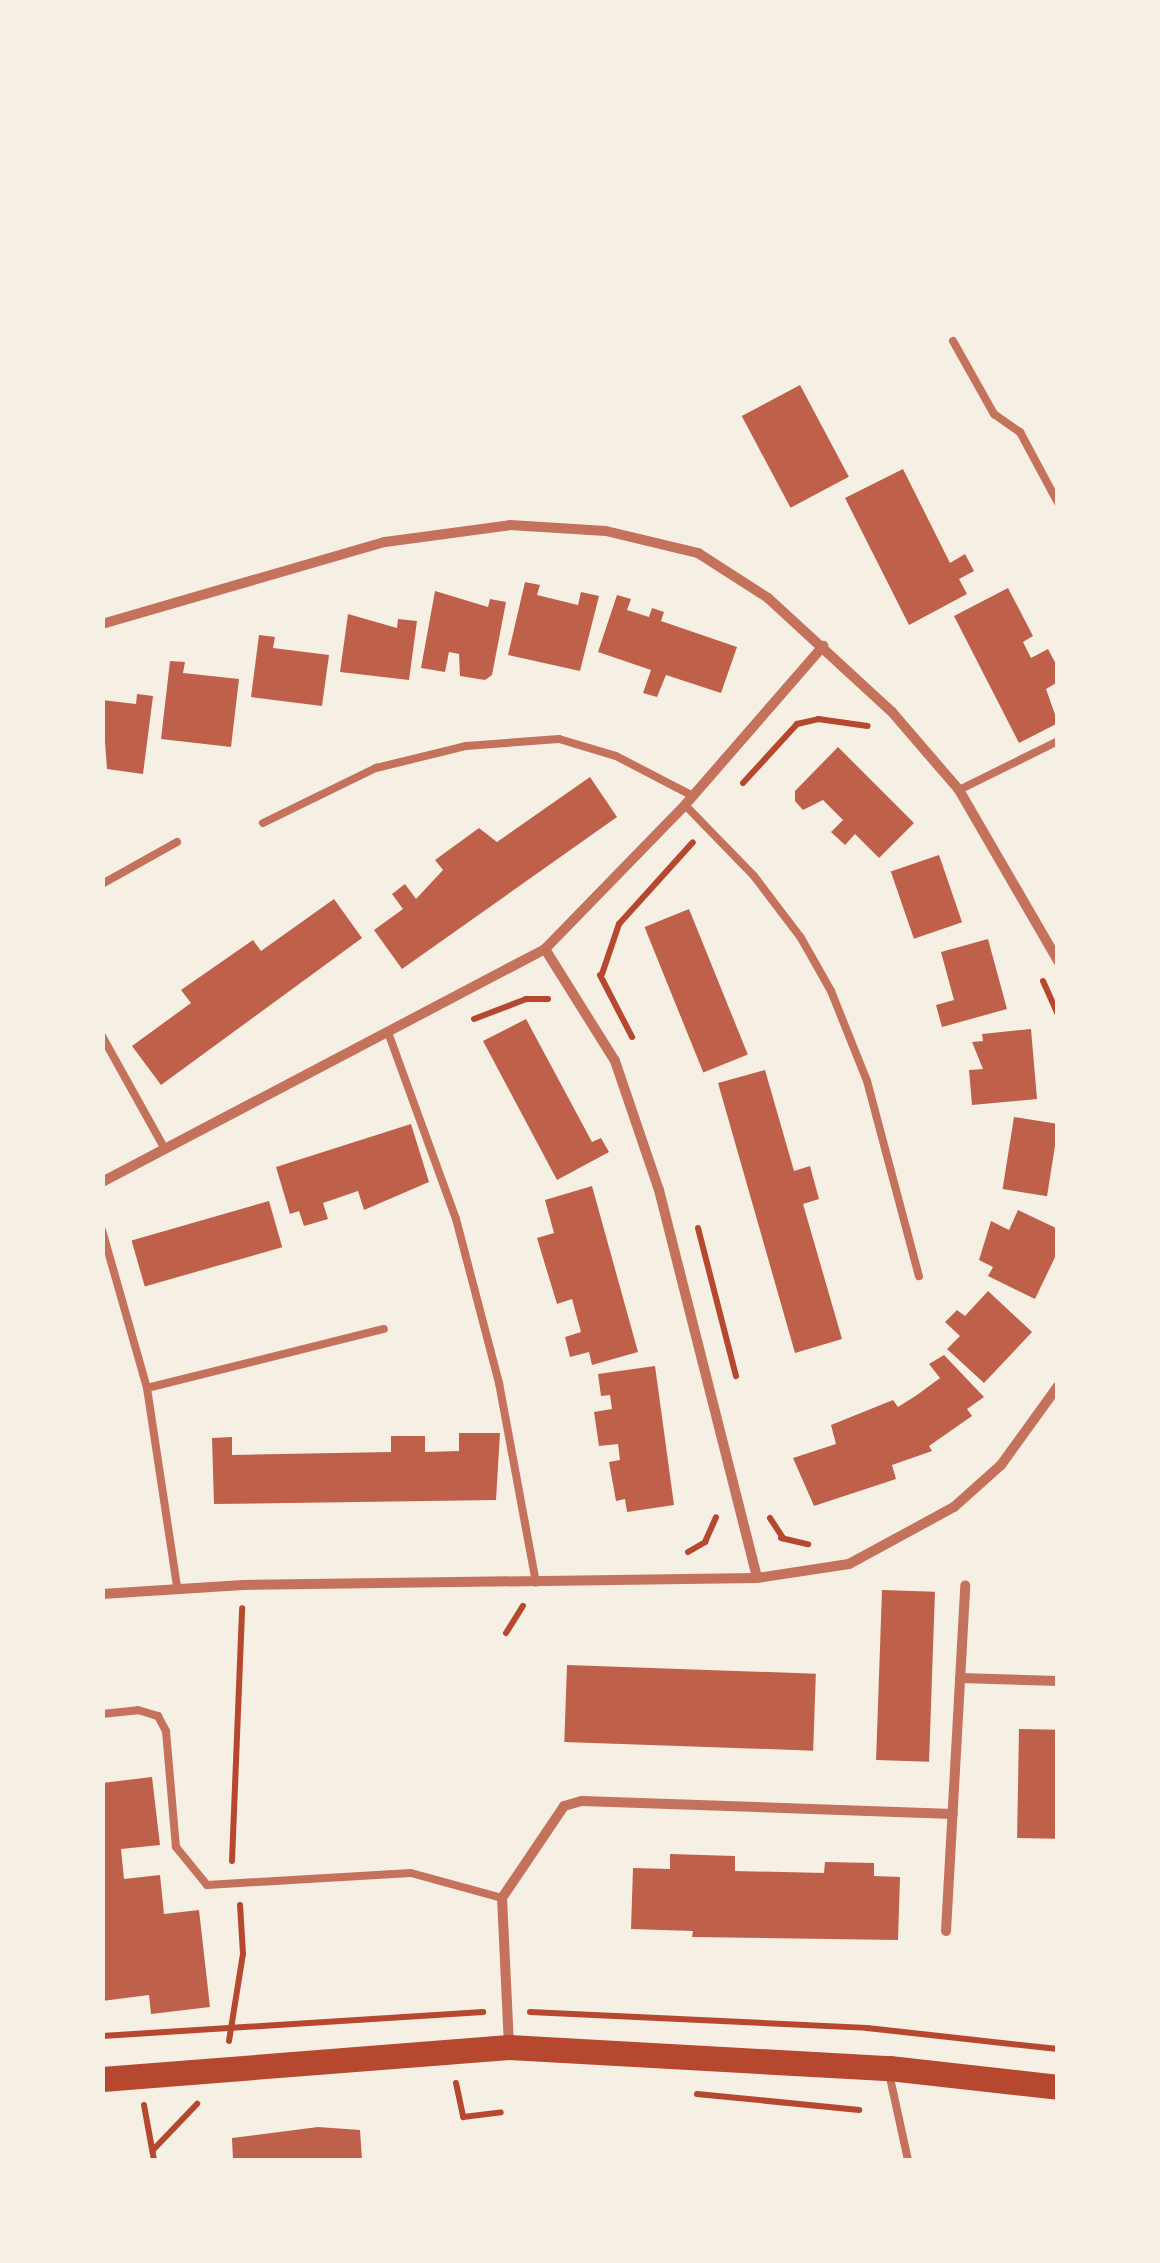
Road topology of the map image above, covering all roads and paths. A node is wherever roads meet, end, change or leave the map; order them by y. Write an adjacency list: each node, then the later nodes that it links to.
1 (952, 341): 2 (lane)
2 (1058, 503)
3 (102, 624): 4 (street)
4 (823, 646): 7 (street); 8 (street)
5 (882, 736): 10 (path)
6 (1058, 741): 7 (lane)
7 (959, 790): 14 (street)
8 (689, 801): 9 (lane); 10 (lane); 13 (street)
9 (263, 822)
10 (706, 826): 16 (path); 25 (lane)
11 (178, 842): 12 (lane)
12 (102, 884)
13 (545, 950): 20 (street); 30 (street)
14 (1058, 962)
15 (1036, 965): 18 (path)
16 (602, 974)
17 (561, 1009): 19 (path)
18 (1058, 1015)
19 (458, 1026)
20 (389, 1035): 22 (street); 35 (lane)
21 (102, 1036): 22 (lane)
22 (166, 1149): 23 (street)
23 (102, 1182)
24 (102, 1230): 28 (lane)
25 (918, 1276)
26 (384, 1329): 28 (lane)
27 (1058, 1386): 34 (street)
28 (146, 1388): 38 (lane)
29 (717, 1504): 31 (path)
30 (748, 1540): 31 (path); 32 (path); 34 (street)
31 (705, 1542): 33 (path)
32 (812, 1545)
33 (672, 1562)
34 (757, 1578): 35 (street)
35 (536, 1584): 36 (street)
36 (243, 1585): 38 (street); 44 (path)
37 (965, 1586): 40 (street)
38 (178, 1587): 39 (street)
39 (102, 1594)
40 (960, 1678): 41 (street); 43 (street)
41 (1058, 1682)
42 (102, 1714): 44 (lane)
43 (953, 1814): 45 (street); 46 (street)
44 (230, 1888): 45 (lane); 49 (path)
45 (502, 1898): 47 (street)
46 (946, 1931)
47 (509, 2048): 48 (main road); 50 (main road)
48 (451, 2052): 49 (main road); 53 (path)
49 (232, 2066): 52 (main road)
50 (889, 2068): 55 (main road); 65 (lane)
51 (439, 2078): 53 (path)
52 (102, 2079)
53 (455, 2079): 54 (path); 62 (path)
54 (474, 2080)
55 (1058, 2087)
56 (677, 2092): 61 (path)
57 (183, 2100): 63 (path)
58 (163, 2102): 59 (path)
59 (144, 2104): 60 (path); 63 (path)
60 (129, 2105)
61 (859, 2110)
62 (502, 2112)
63 (154, 2150): 64 (path)
64 (154, 2160)
65 (908, 2160)

